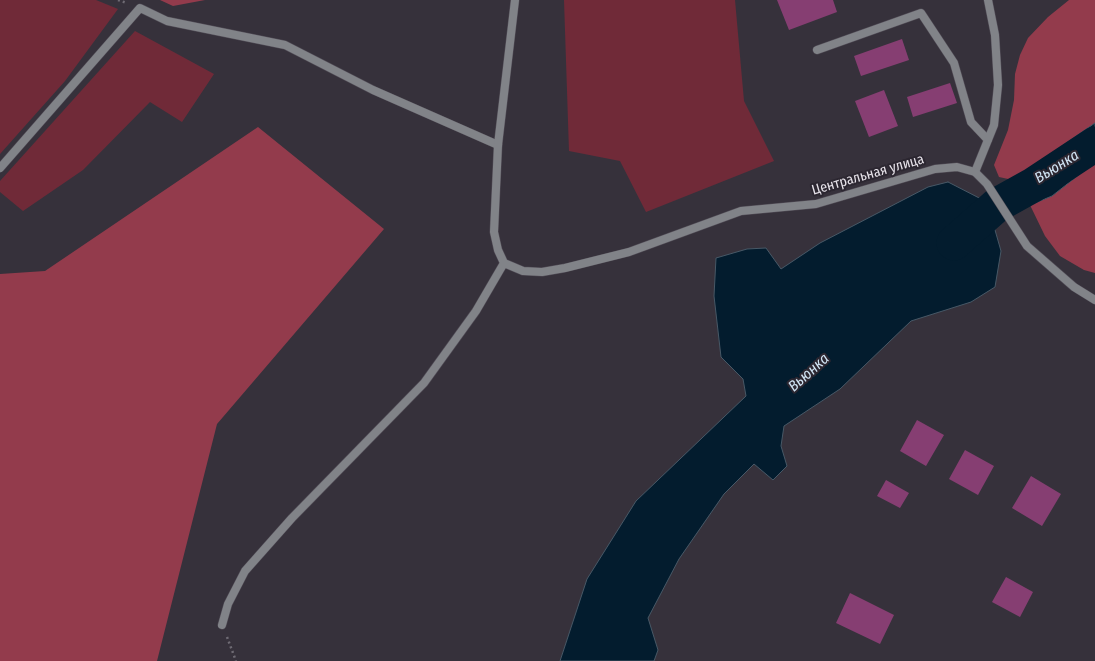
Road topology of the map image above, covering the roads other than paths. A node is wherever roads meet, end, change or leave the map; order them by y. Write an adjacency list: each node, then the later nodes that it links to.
1 (515, 0): 5 (street)
2 (988, 0): 4 (street)
3 (817, 50): 4 (street)
4 (988, 140): 7 (street)
5 (498, 145): 6 (street); 8 (street)
6 (0, 168)
7 (975, 172): 8 (street, Центральная улица); 9 (street, Центральная улица)
8 (504, 263): 10 (street)
9 (1095, 300)
10 (222, 625)

